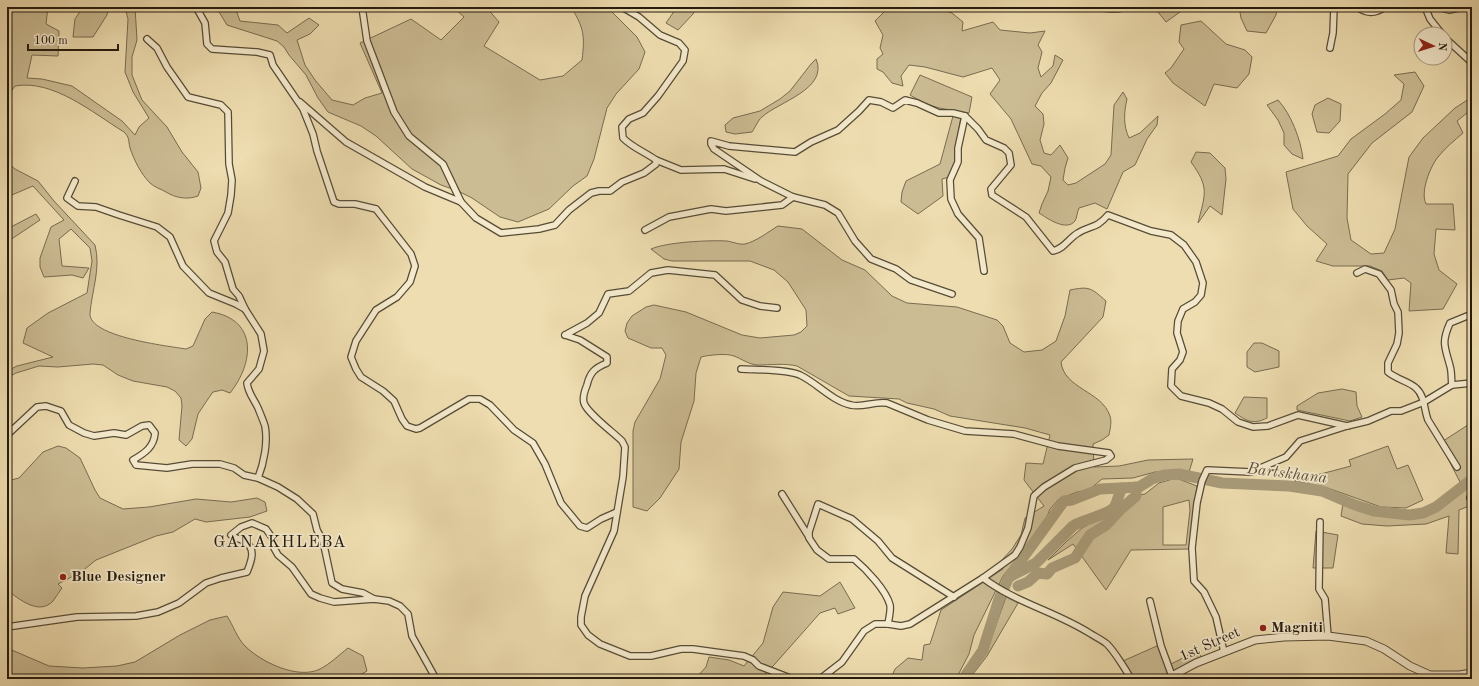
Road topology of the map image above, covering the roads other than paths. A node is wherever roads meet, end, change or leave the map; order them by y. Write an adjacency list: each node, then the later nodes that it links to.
1 (196, 7): 15 (street)
2 (362, 7): 23 (street)
3 (622, 7): 19 (street)
4 (1334, 7): 13 (street)
5 (1357, 7): 6 (street)
6 (1385, 7)
7 (1425, 7): 10 (street)
8 (1438, 7): 9 (street)
9 (1464, 7)
10 (1436, 26)
11 (147, 39): 29 (street)
12 (1453, 45): 14 (street)
13 (1330, 48)
14 (1472, 59)
15 (294, 96): 23 (street); 40 (street)
16 (965, 116): 20 (street); 25 (street); 35 (street)
17 (1472, 130): 18 (street)
18 (1472, 137)
19 (656, 160): 20 (street); 23 (street)
20 (761, 180): 22 (street)
21 (75, 181): 29 (street)
22 (793, 197): 24 (street); 27 (street)
23 (462, 202)
24 (644, 230)
25 (984, 271)
26 (1356, 272): 34 (street)
27 (952, 294)
28 (777, 308): 40 (street)
29 (245, 310): 38 (street)
30 (1472, 314): 33 (street)
31 (741, 369): 43 (street)
32 (1472, 383): 33 (street)
33 (1452, 386): 34 (street)
34 (1424, 402): 35 (street); 37 (street)
35 (1347, 426): 50 (street)
36 (7, 435): 38 (street)
37 (1457, 467)
38 (258, 478): 45 (street)
39 (782, 494): 42 (street)
40 (617, 512): 55 (street)
41 (1320, 522): 49 (street)
42 (809, 538): 44 (street); 47 (street)
43 (983, 578): 44 (street); 57 (street)
44 (954, 597): 47 (street)
45 (374, 599): 48 (street); 54 (street)
46 (1150, 601): 53 (street)
47 (888, 624): 56 (street)
48 (7, 627)
49 (1328, 636): 50 (street, 1st Street); 52 (street, 1st Street)
50 (1224, 652): 53 (street, 1st Street)
51 (1472, 673): 52 (street, 1st Street)
52 (1430, 675): 58 (street)
53 (1169, 677)
54 (436, 679)
55 (793, 679)
56 (820, 679)
57 (1131, 679)
58 (1420, 679)

